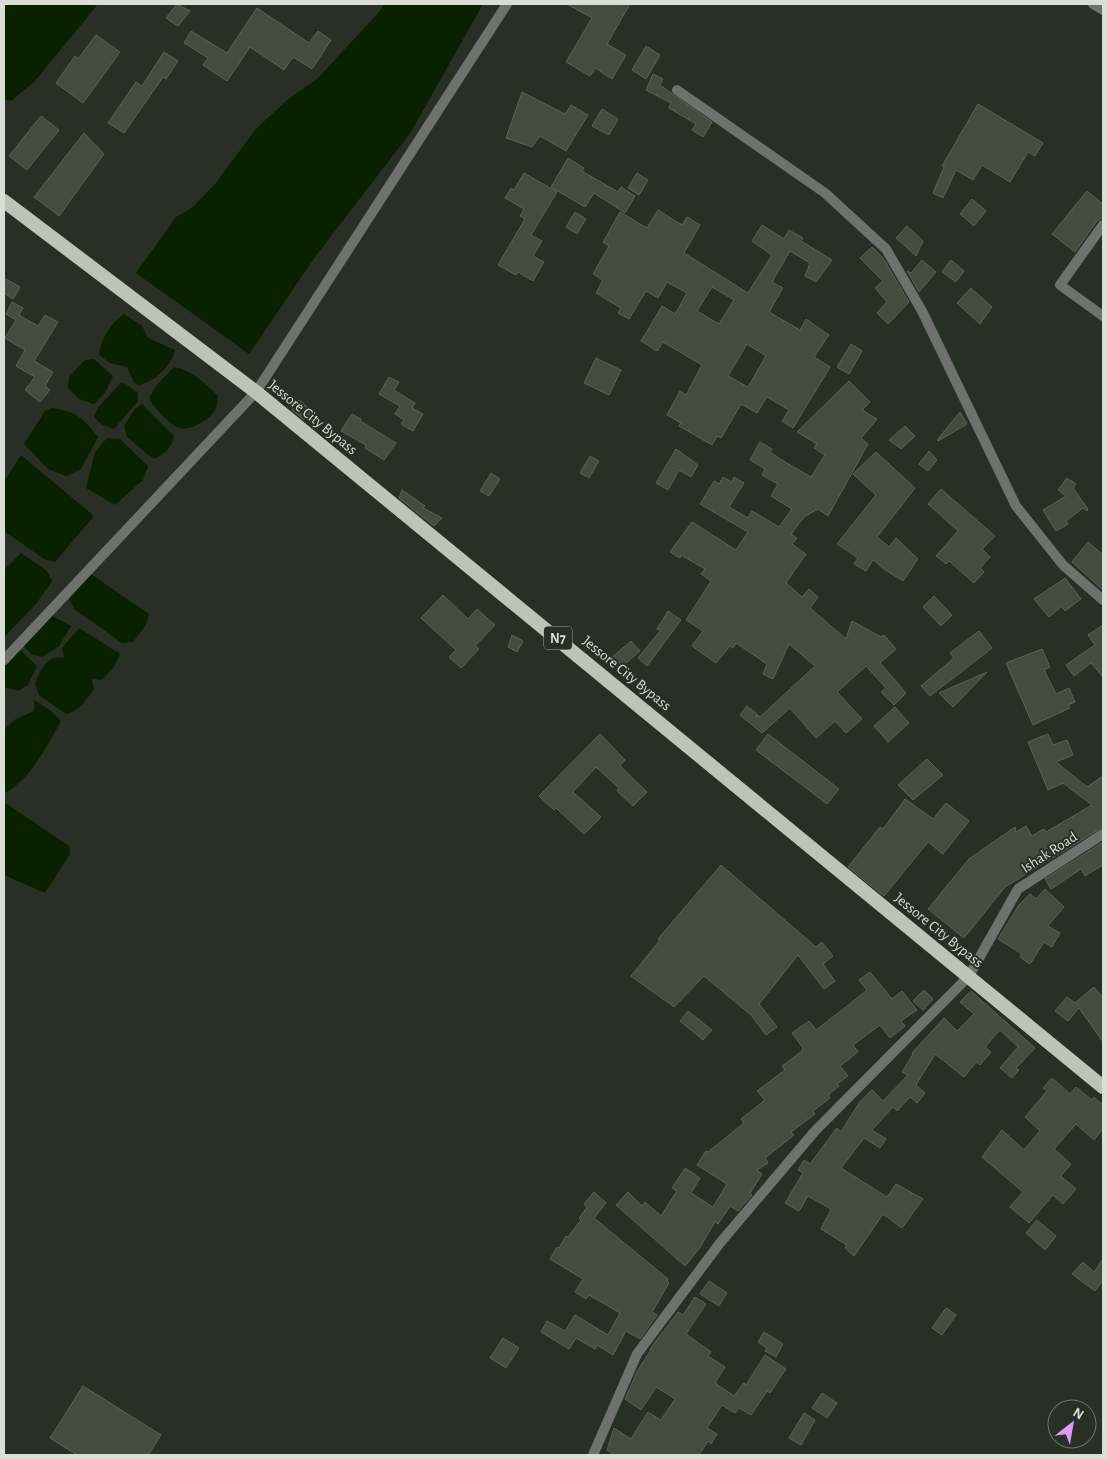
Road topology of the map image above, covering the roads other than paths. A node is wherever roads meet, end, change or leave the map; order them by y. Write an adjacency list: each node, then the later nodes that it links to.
1 (507, 4): 8 (street)
2 (1094, 4): 3 (street)
3 (1103, 10)
4 (677, 90): 9 (street)
5 (4, 201): 8 (highway, Jessore City Bypass / N7)
6 (1103, 225): 7 (street)
7 (1103, 316)
8 (256, 392): 10 (street); 12 (highway, Jessore City Bypass / N7)
9 (1103, 600)
10 (4, 660)
11 (1103, 834): 12 (street, Ishak Road)
12 (969, 976): 13 (highway, Jessore City Bypass / N7); 14 (street, Ishak Road)
13 (1103, 1088)
14 (593, 1455)

